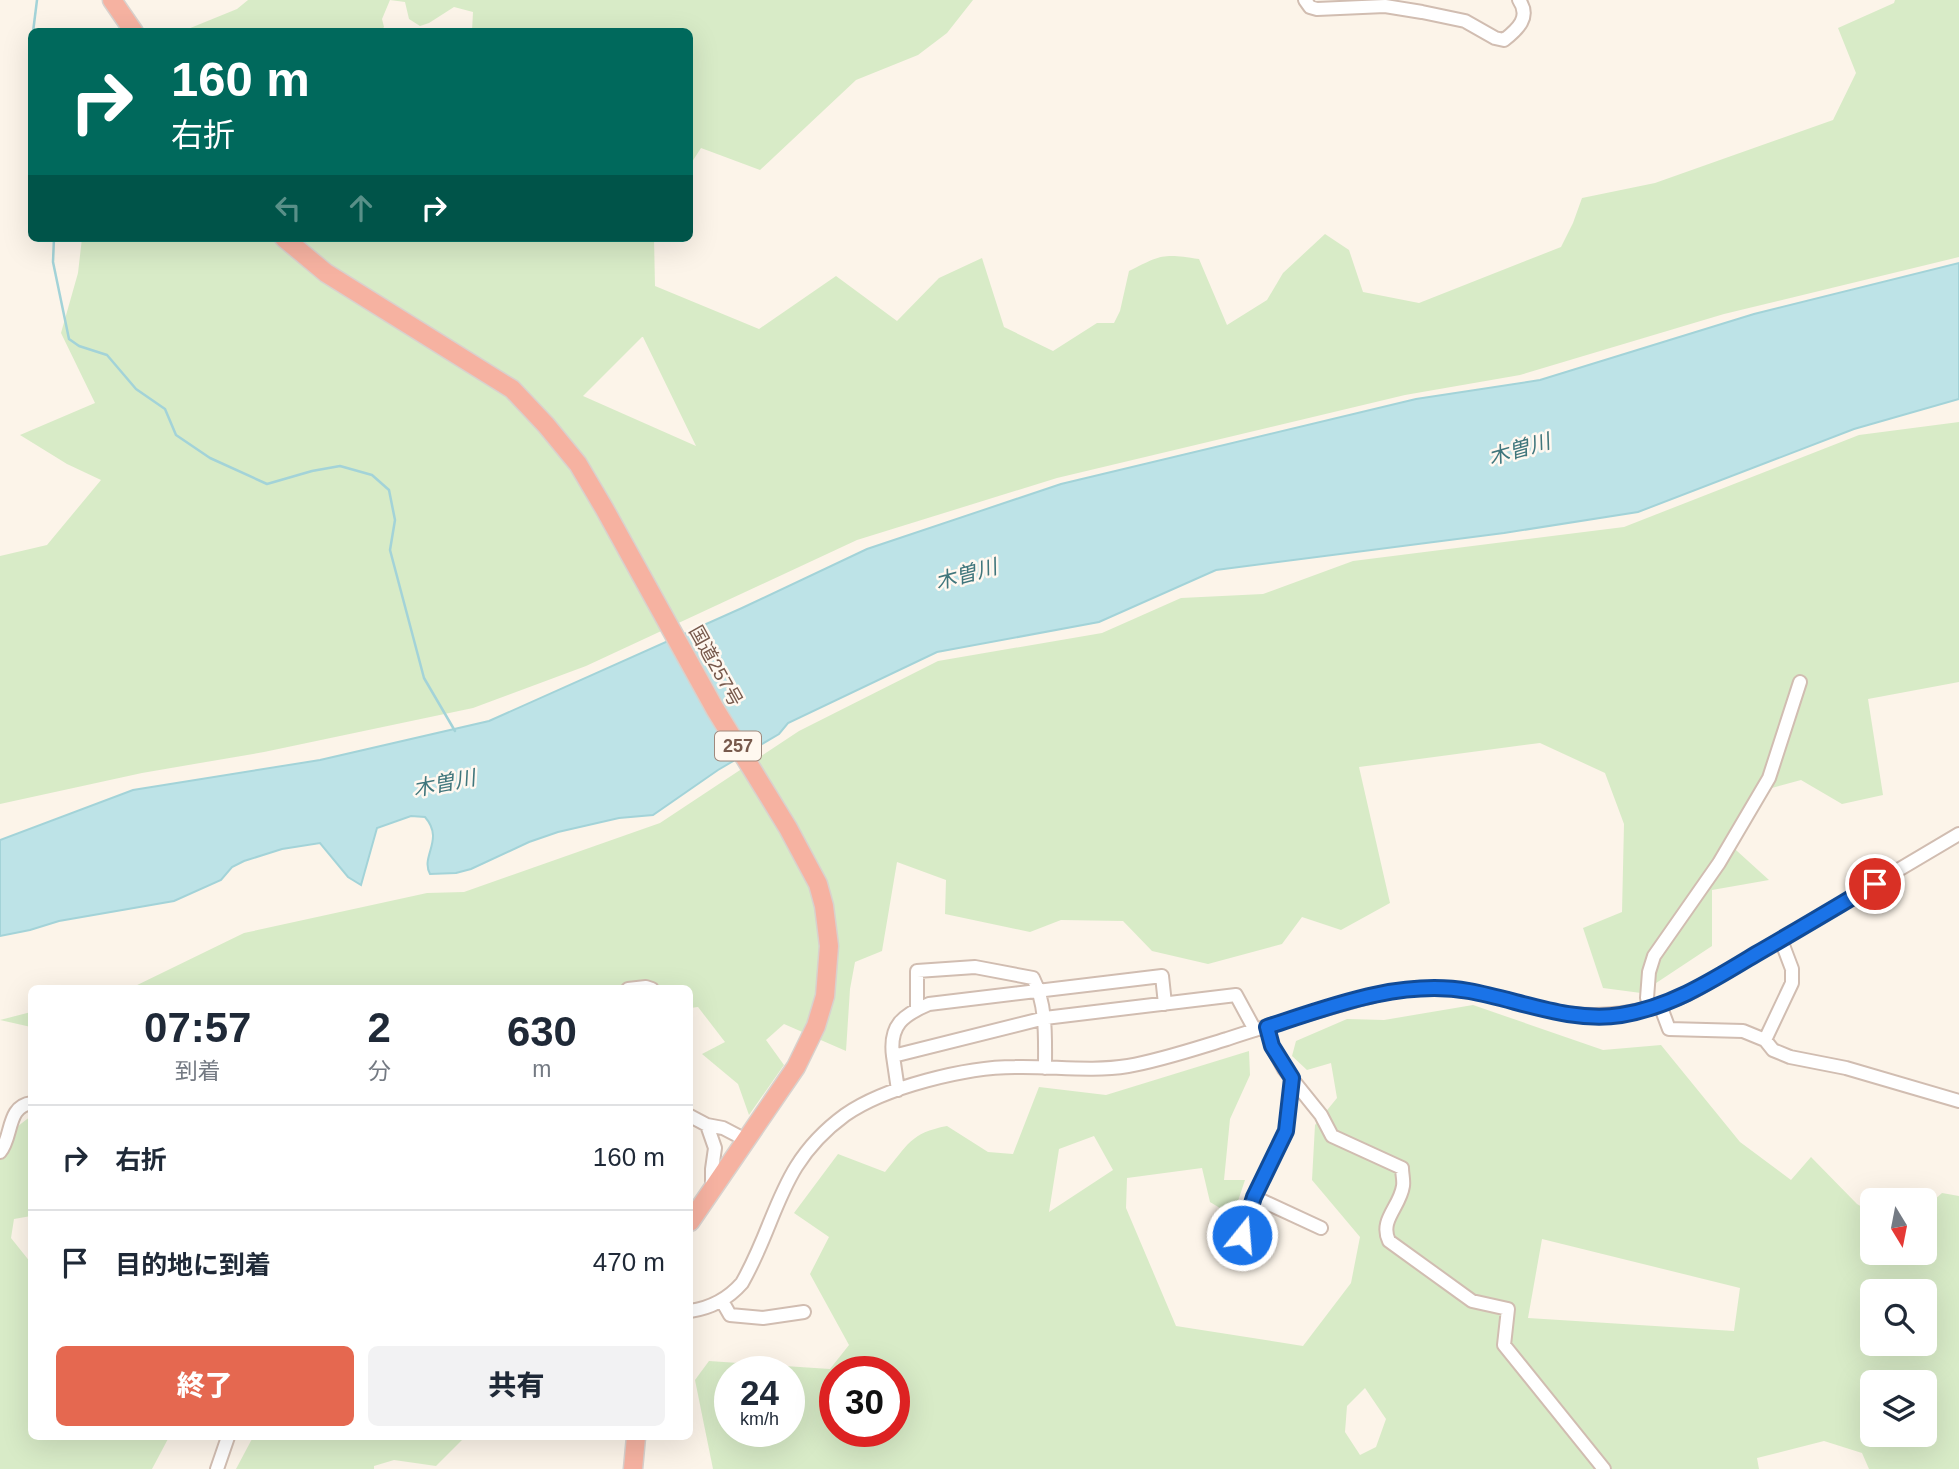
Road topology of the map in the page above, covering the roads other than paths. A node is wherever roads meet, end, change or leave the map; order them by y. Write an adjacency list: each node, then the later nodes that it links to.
1 (112, 0): 4 (highway)
2 (1305, 0): 3 (street)
3 (1519, 0)
4 (131, 28)
5 (289, 242): 25 (highway, 国道257号 / 257)
6 (1800, 682): 10 (street)
7 (1959, 834): 8 (street)
8 (1781, 940): 12 (street); 16 (street)
9 (1040, 991): 11 (street); 13 (street); 13 (street); 14 (street)
10 (1647, 998)
11 (1165, 1004): 14 (street); 15 (street)
12 (1660, 1005): 15 (street); 16 (street)
13 (917, 1009): 17 (street)
14 (1045, 1018): 17 (street); 18 (street)
15 (1261, 1029): 18 (street); 19 (street)
16 (1765, 1040): 21 (street)
17 (893, 1056): 20 (street)
18 (1045, 1068): 20 (street)
19 (1292, 1078): 28 (street); 39 (street)
20 (898, 1090): 32 (street)
21 (1959, 1101)
22 (28, 1104): 26 (street)
23 (693, 1118): 24 (street)
24 (707, 1125): 25 (street); 27 (street)
25 (746, 1140): 27 (highway, 国道257号 / 257)
26 (0, 1152)
27 (712, 1189): 29 (highway, 国道257号 / 257)
28 (1254, 1197): 30 (street); 31 (street)
29 (693, 1218)
30 (1321, 1228)
31 (1234, 1261)
32 (722, 1301): 33 (street); 34 (street)
33 (693, 1310)
34 (804, 1312)
35 (227, 1440): 37 (street)
36 (636, 1440): 38 (highway)
37 (217, 1469)
38 (633, 1469)
39 (1604, 1469)

